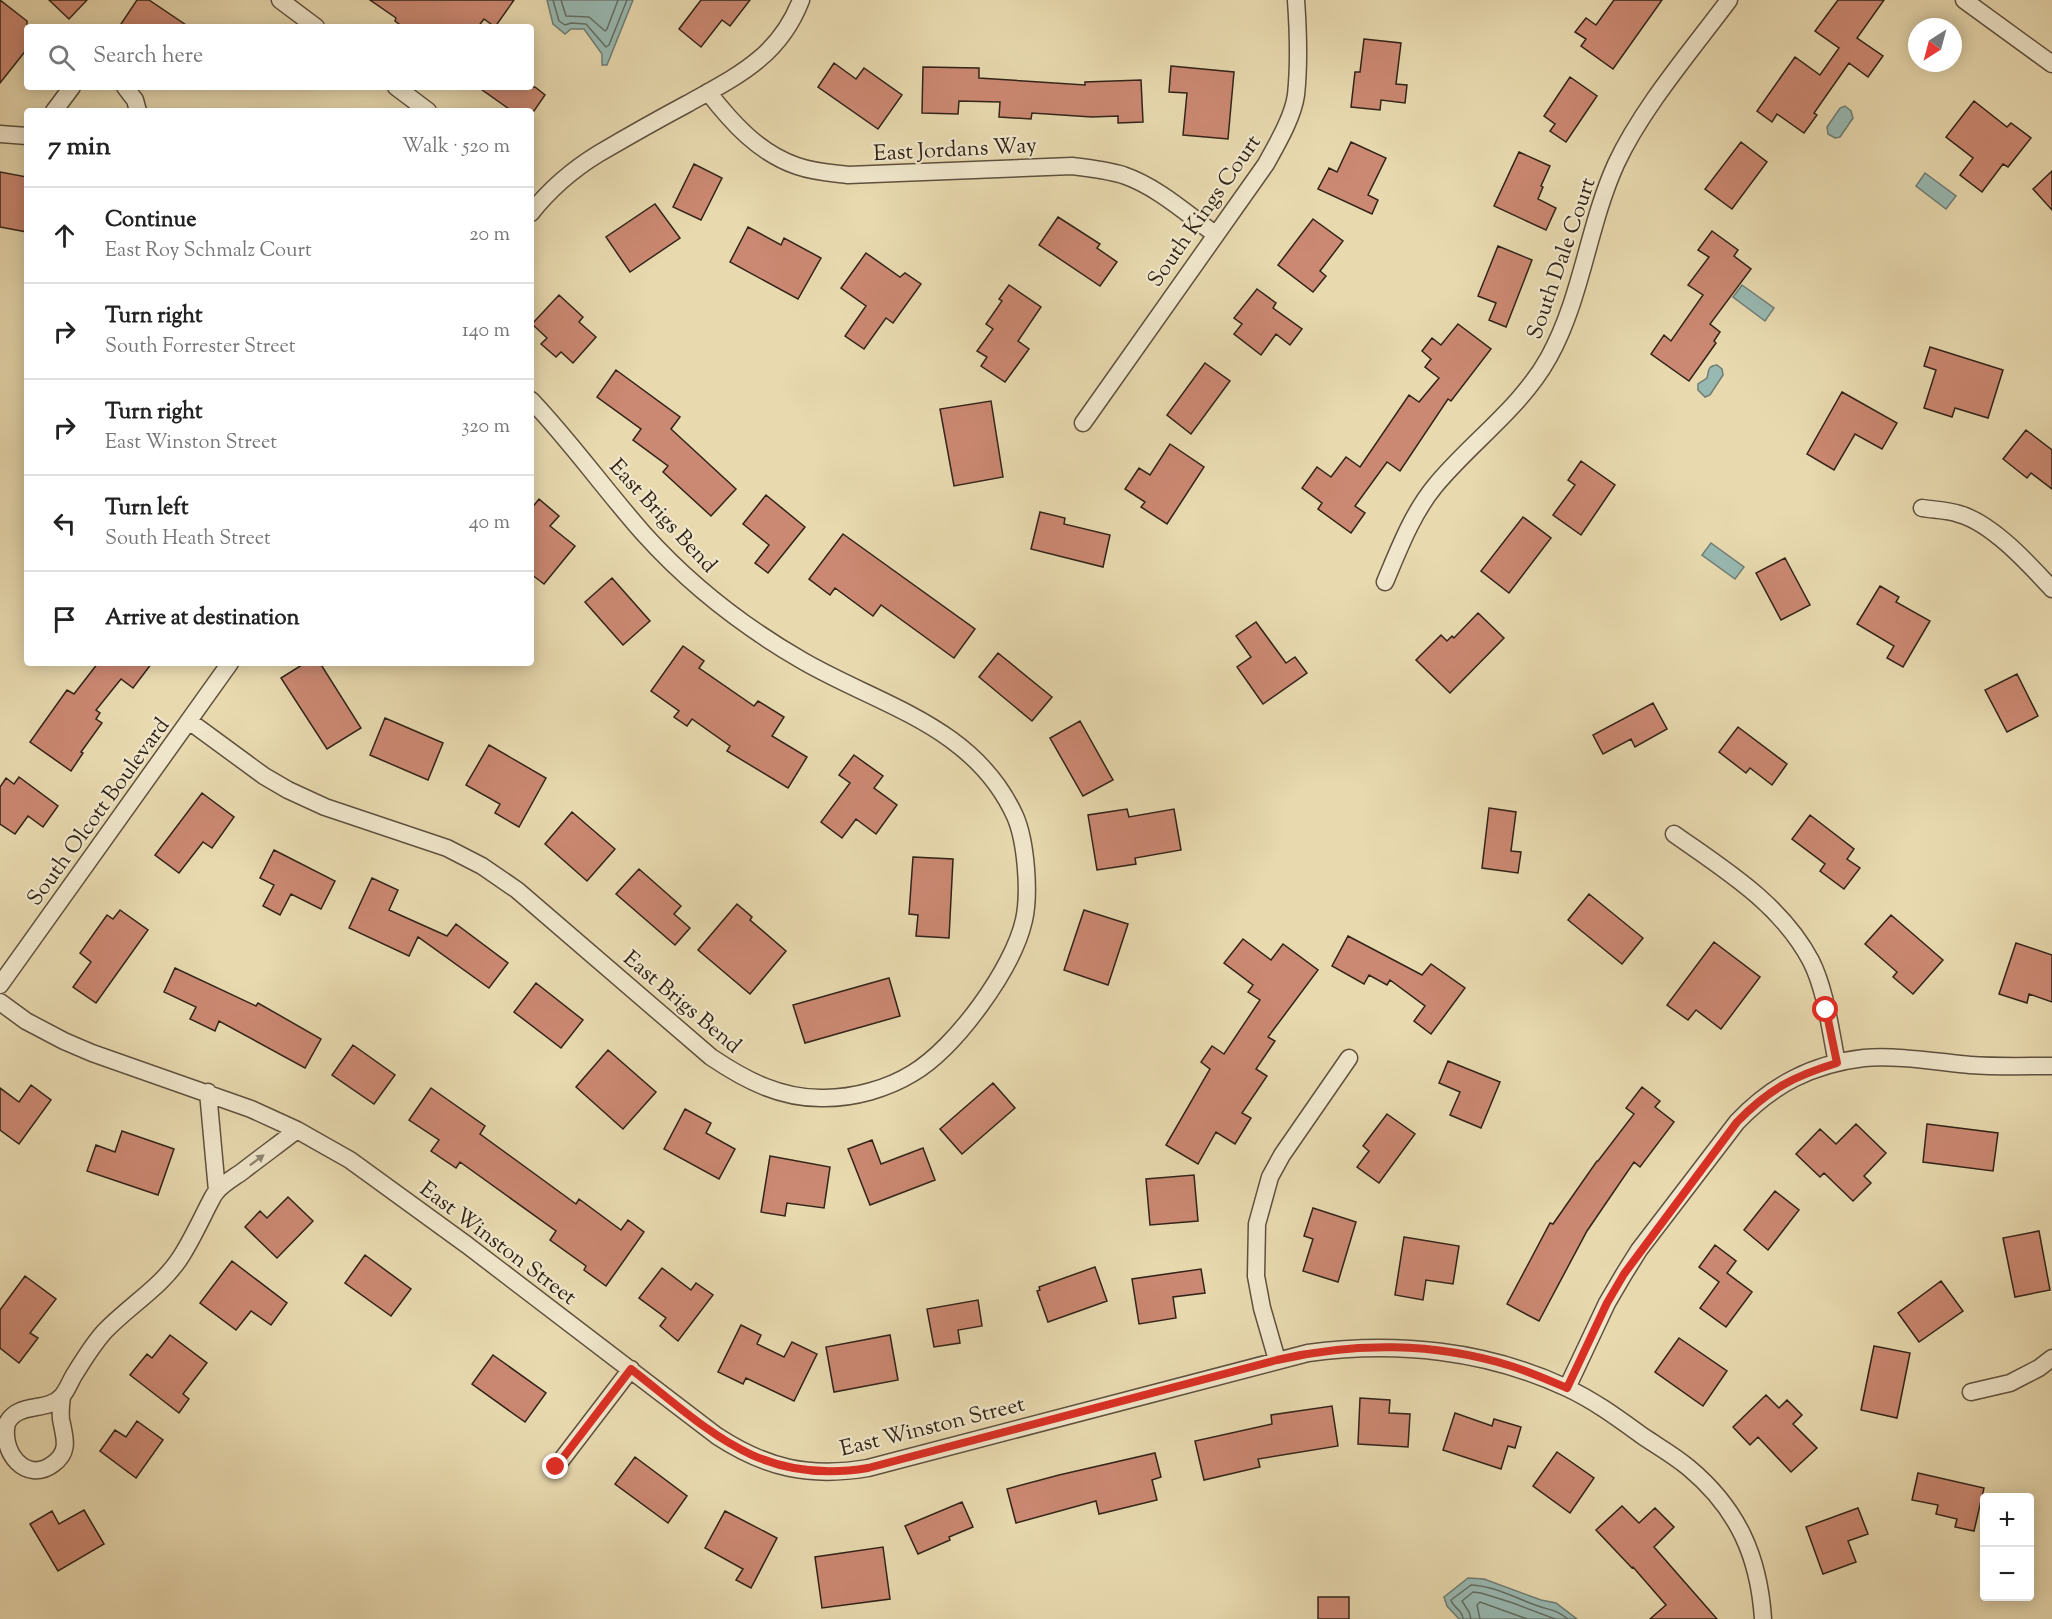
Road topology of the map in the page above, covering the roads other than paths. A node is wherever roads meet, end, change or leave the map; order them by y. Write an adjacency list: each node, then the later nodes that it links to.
1 (280, 0): 6 (street)
2 (801, 0): 11 (street)
3 (1296, 0): 18 (street, South Kings Court)
4 (1729, 0): 22 (street, South Dale Court)
5 (1964, 0): 7 (street)
6 (312, 24)
7 (2052, 64)
8 (70, 90): 12 (street)
9 (127, 90): 13 (street)
10 (400, 90): 14 (street)
11 (708, 92): 17 (street); 18 (street, East Jordans Way)
12 (56, 108)
13 (137, 108)
14 (424, 108)
15 (0, 134): 16 (street)
16 (24, 136)
17 (537, 193)
18 (1215, 234): 20 (street, South Kings Court)
19 (534, 403): 25 (street, East Brigs Bend)
20 (1083, 423)
21 (1922, 508): 23 (street)
22 (1385, 582)
23 (2052, 589)
24 (228, 666): 25 (street, South Olcott Boulevard)
25 (189, 721): 27 (street, South Olcott Boulevard)
26 (1674, 834): 30 (street)
27 (0, 985)
28 (0, 1002): 32 (street, East Winston Street)
29 (1349, 1058): 36 (street)
30 (1837, 1063): 31 (street); 38 (street)
31 (2052, 1066)
32 (208, 1092): 33 (street, East Winston Street); 34 (street)
33 (297, 1130): 34 (street, one-way to 33); 37 (street, East Winston Street)
34 (217, 1191): 40 (street)
35 (2052, 1358): 39 (street)
36 (1277, 1360): 37 (street, East Winston Street); 38 (street, East Winston Street)
37 (631, 1369): 41 (street)
38 (1567, 1388): 42 (street, East Winston Street)
39 (1971, 1392)
40 (62, 1396): 40 (street)
41 (556, 1467)
42 (1763, 1619)

